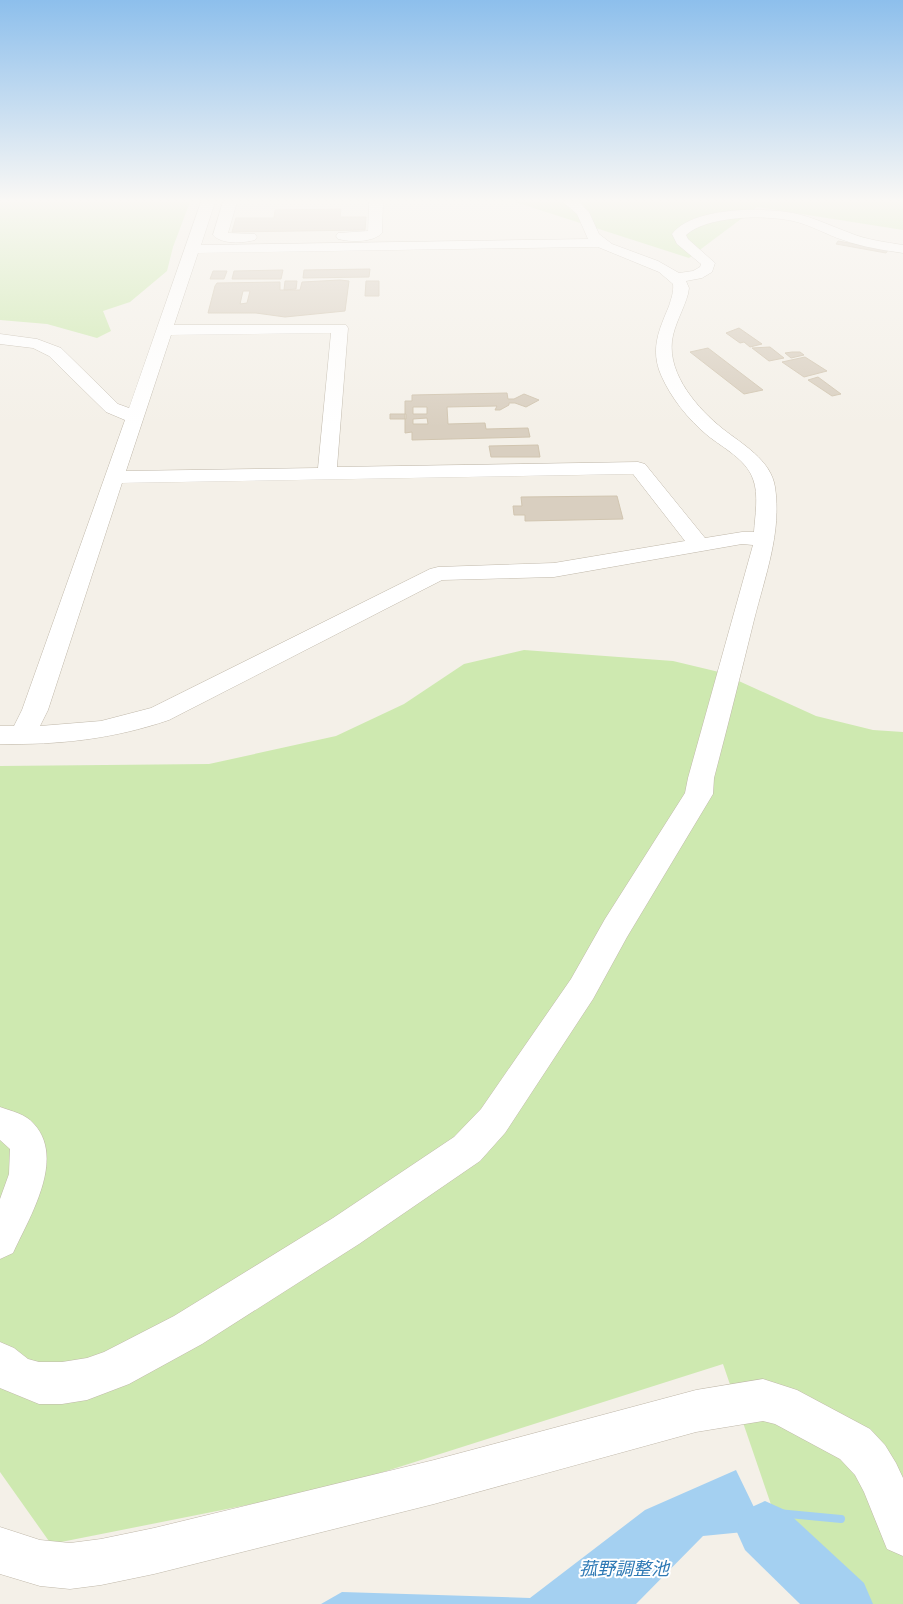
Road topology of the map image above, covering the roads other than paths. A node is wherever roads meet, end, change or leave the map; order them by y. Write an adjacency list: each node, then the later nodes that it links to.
1 (182, 277): 4 (street)
2 (684, 277): 3 (street)
3 (676, 278): 9 (street)
4 (166, 330): 6 (street); 7 (street)
5 (0, 339): 6 (street)
6 (136, 418): 8 (street)
7 (327, 473): 8 (street); 10 (street)
8 (114, 478): 11 (street)
9 (764, 545): 10 (street); 14 (street)
10 (698, 546): 11 (street)
11 (11, 735)
12 (0, 1122): 13 (street)
13 (0, 1240)
14 (0, 1362)
15 (903, 1533): 16 (street)
16 (0, 1550)

